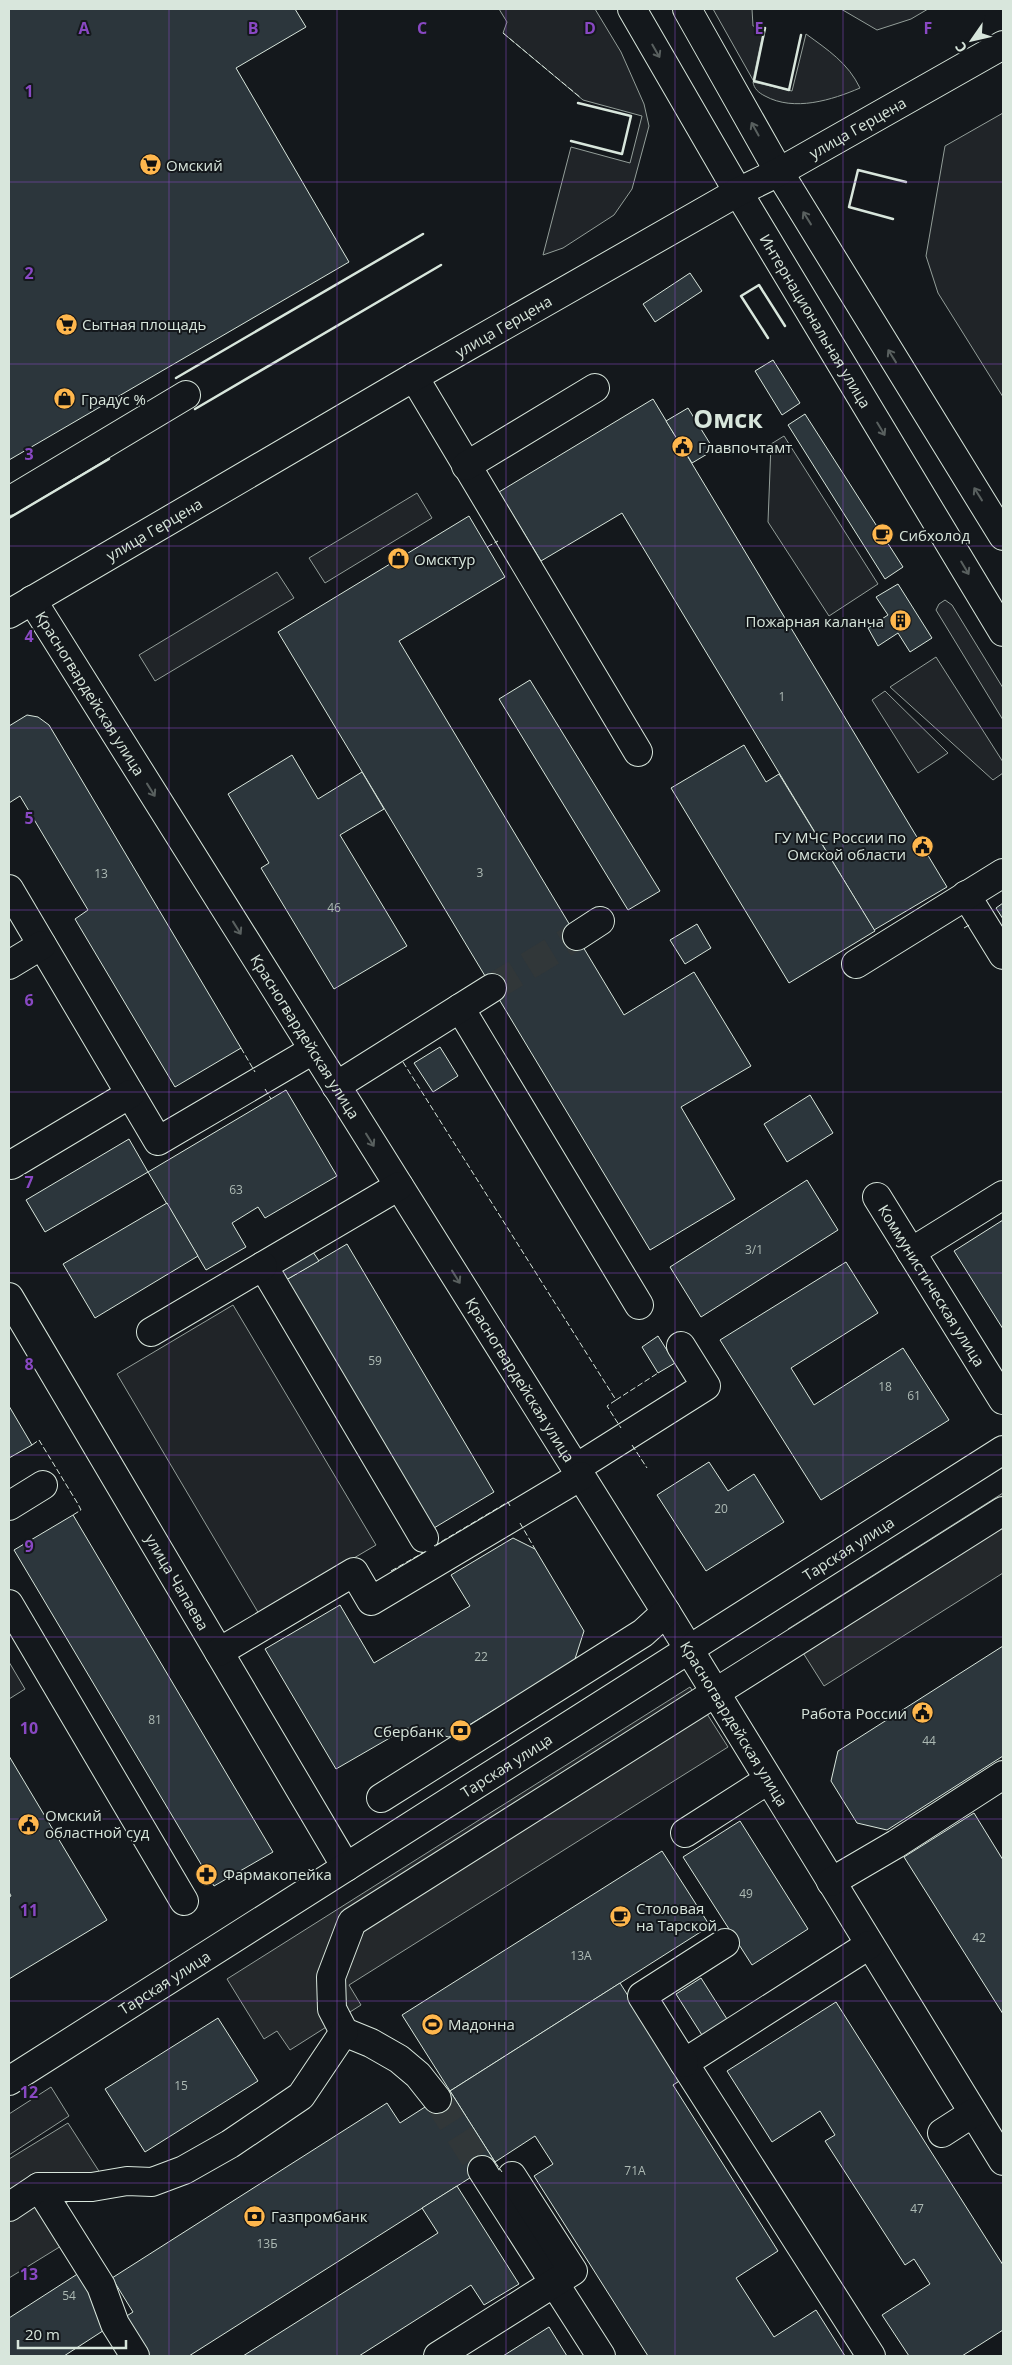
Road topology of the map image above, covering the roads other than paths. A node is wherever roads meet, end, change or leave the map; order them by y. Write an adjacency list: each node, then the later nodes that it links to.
1 (632, 9): 5 (street, Интернациональная улица, one-way to 5)
2 (687, 9): 4 (street, one-way to 2)
3 (1003, 45): 4 (street, улица Герцена)
4 (779, 172): 5 (street, улица Герцена); 11 (street, one-way to 4)
5 (738, 192): 6 (street, улица Герцена); 14 (street, Интернациональная улица, one-way to 14)
6 (414, 377): 9 (street); 12 (street, улица Герцена)
7 (595, 388): 9 (street)
8 (186, 395): 10 (street)
9 (466, 466): 15 (street)
10 (9, 501)
11 (1003, 536)
12 (32, 600): 13 (street, улица Герцена); 27 (street, Красногвардейская улица, one-way to 27)
13 (9, 614)
14 (1003, 632)
15 (638, 752)
16 (1003, 873): 18 (street)
17 (9, 889): 21 (street)
18 (966, 895): 22 (street); 23 (street)
19 (600, 921): 20 (street)
20 (577, 936)
21 (42, 945): 24 (street); 29 (street)
22 (1003, 955)
23 (856, 964)
24 (9, 965)
25 (492, 988): 26 (street)
26 (460, 1008): 28 (street); 37 (street)
27 (313, 1050): 28 (street, Красногвардейская улица); 29 (street)
28 (336, 1086): 31 (street, Красногвардейская улица, one-way to 31)
29 (130, 1094): 30 (street)
30 (11, 1165)
31 (399, 1186): 35 (street); 42 (street, Красногвардейская улица, one-way to 42)
32 (1003, 1195): 34 (street)
33 (877, 1197): 34 (street, Коммунистическая улица)
34 (911, 1252): 40 (street, Коммунистическая улица)
35 (263, 1266): 38 (street); 46 (street)
36 (9, 1297): 50 (street, улица Чапаева)
37 (639, 1305)
38 (151, 1332)
39 (681, 1346): 42 (street)
40 (1003, 1400)
41 (1003, 1450): 49 (street, Тарская улица)
42 (578, 1472): 48 (street, Красногвардейская улица); 50 (street)
43 (43, 1485): 44 (street)
44 (9, 1506)
45 (1003, 1511): 51 (street)
46 (424, 1538)
47 (9, 1604): 58 (street)
48 (666, 1612): 49 (street, Красногвардейская улица); 54 (street)
49 (688, 1650): 51 (street, Красногвардейская улица); 56 (street, Тарская улица)
50 (219, 1652): 56 (street, улица Чапаева)
51 (715, 1693): 53 (street, Красногвардейская улица); 61 (street)
52 (1003, 1774): 57 (street)
53 (768, 1780): 55 (street); 57 (street, Красногвардейская улица)
54 (382, 1798)
55 (685, 1833)
56 (346, 1867): 63 (street, Тарская улица)
57 (831, 1882): 60 (street, Красногвардейская улица)
58 (184, 1901)
59 (725, 1943): 62 (street)
60 (869, 1945): 62 (street); 65 (street, Красногвардейская улица)
61 (344, 2032): 64 (street); 70 (street)
62 (684, 2062): 76 (street)
63 (9, 2080)
64 (437, 2099)
65 (973, 2113): 66 (street); 67 (street, Красногвардейская улица)
66 (942, 2133)
67 (1003, 2162)
68 (482, 2170): 72 (street)
69 (512, 2176): 72 (street)
70 (39, 2188): 71 (street); 73 (street)
71 (9, 2207)
72 (554, 2282): 74 (street); 75 (street)
73 (135, 2356)
74 (438, 2356)
75 (601, 2356)
76 (871, 2356)

